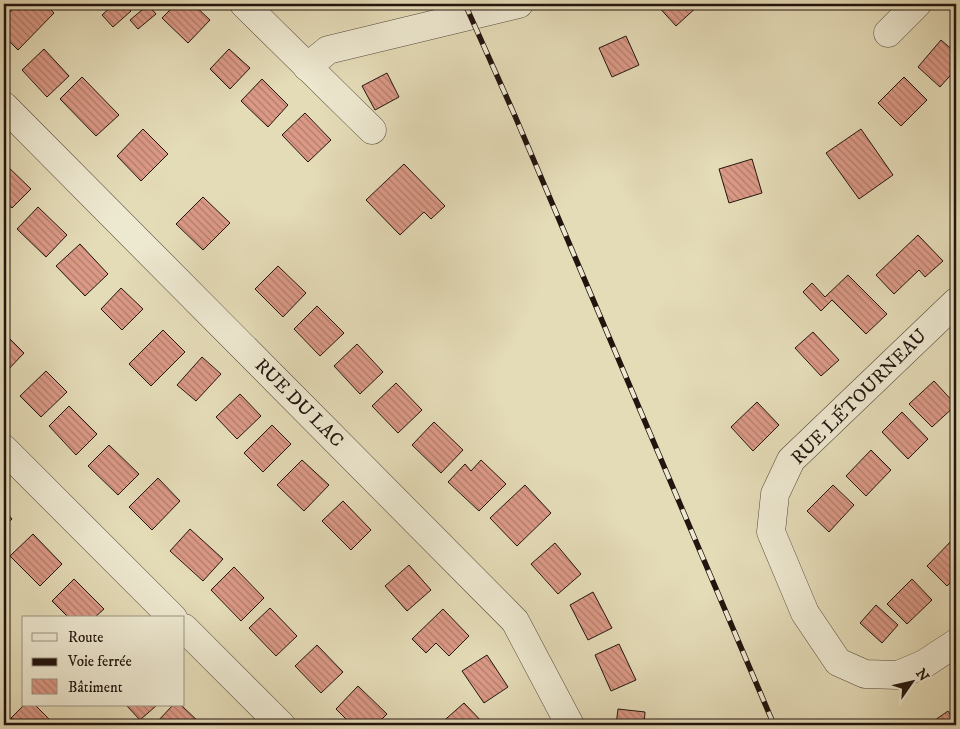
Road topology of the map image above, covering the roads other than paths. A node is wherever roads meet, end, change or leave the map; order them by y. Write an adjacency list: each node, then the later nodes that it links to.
1 (244, 4): 5 (street)
2 (519, 4): 5 (street)
3 (917, 4): 4 (street)
4 (888, 33)
5 (307, 67): 7 (street)
6 (4, 106): 13 (street, RUE DU LAC)
7 (372, 130)
8 (956, 302): 12 (street, RUE LÉTOURNEAU)
9 (4, 449): 10 (street)
10 (171, 616)
11 (185, 629): 14 (street)
12 (956, 643)
13 (565, 724)
14 (281, 725)

